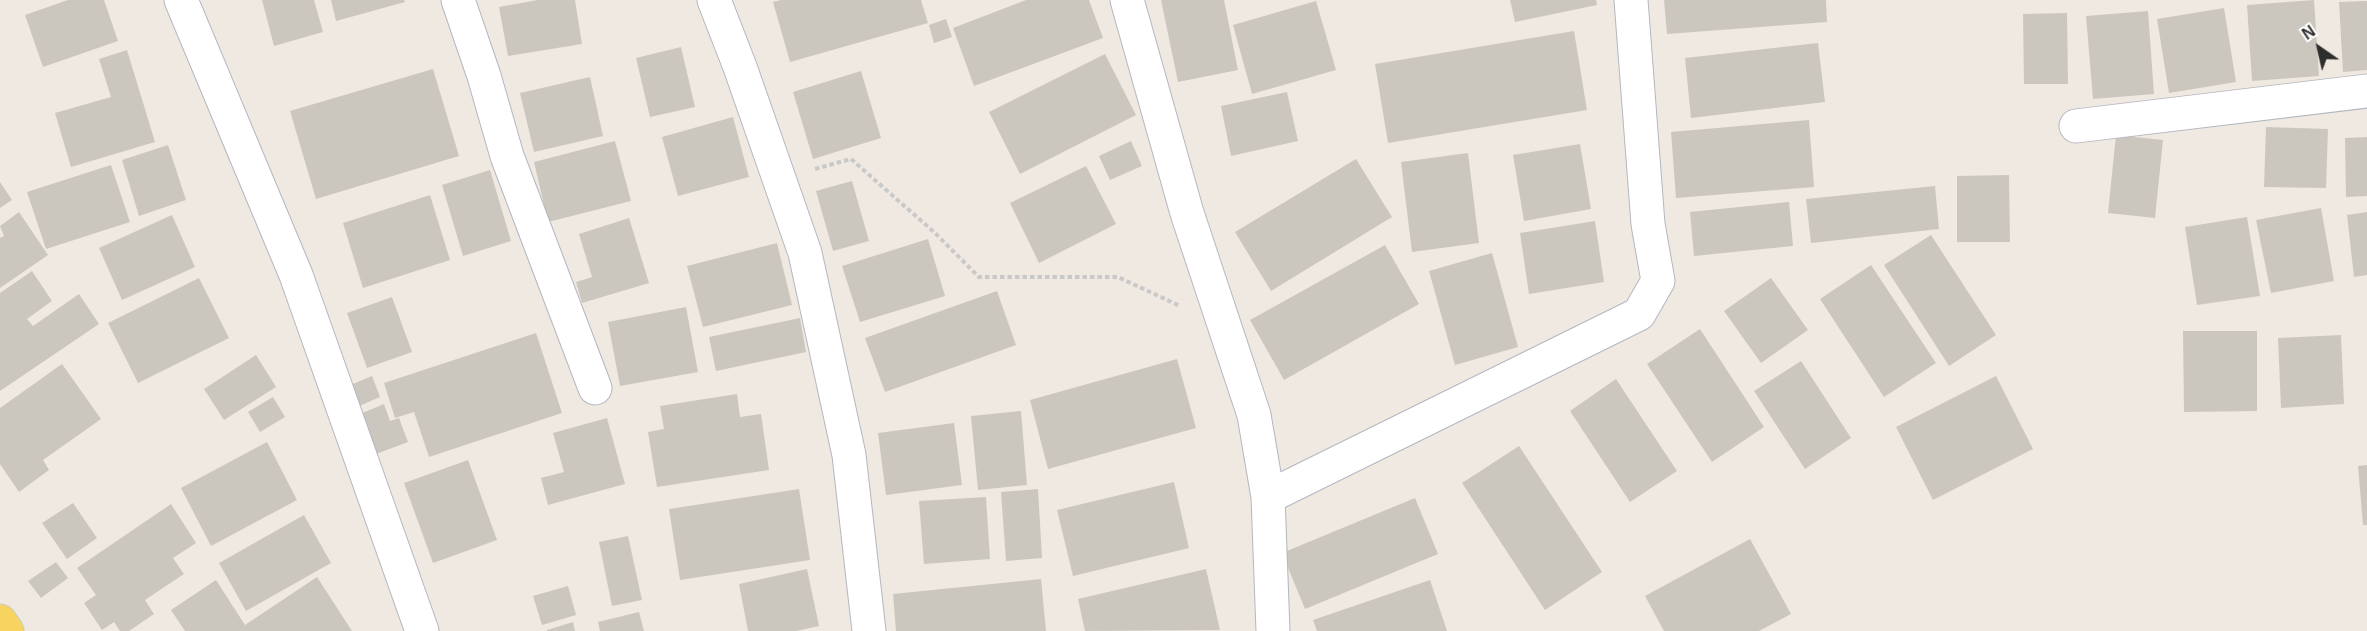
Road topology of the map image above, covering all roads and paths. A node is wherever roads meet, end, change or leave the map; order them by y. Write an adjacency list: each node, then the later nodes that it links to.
1 (181, 0): 14 (street)
2 (458, 0): 10 (street)
3 (714, 0): 8 (street)
4 (1127, 0): 9 (street)
5 (1631, 0): 11 (street)
6 (2367, 91): 7 (street)
7 (2076, 126)
8 (779, 178): 9 (path); 15 (street)
9 (1223, 326): 11 (street)
10 (594, 388)
11 (1268, 497): 16 (street)
12 (0, 621): 13 (main road)
13 (7, 631)
14 (422, 631)
15 (869, 631)
16 (1273, 631)

